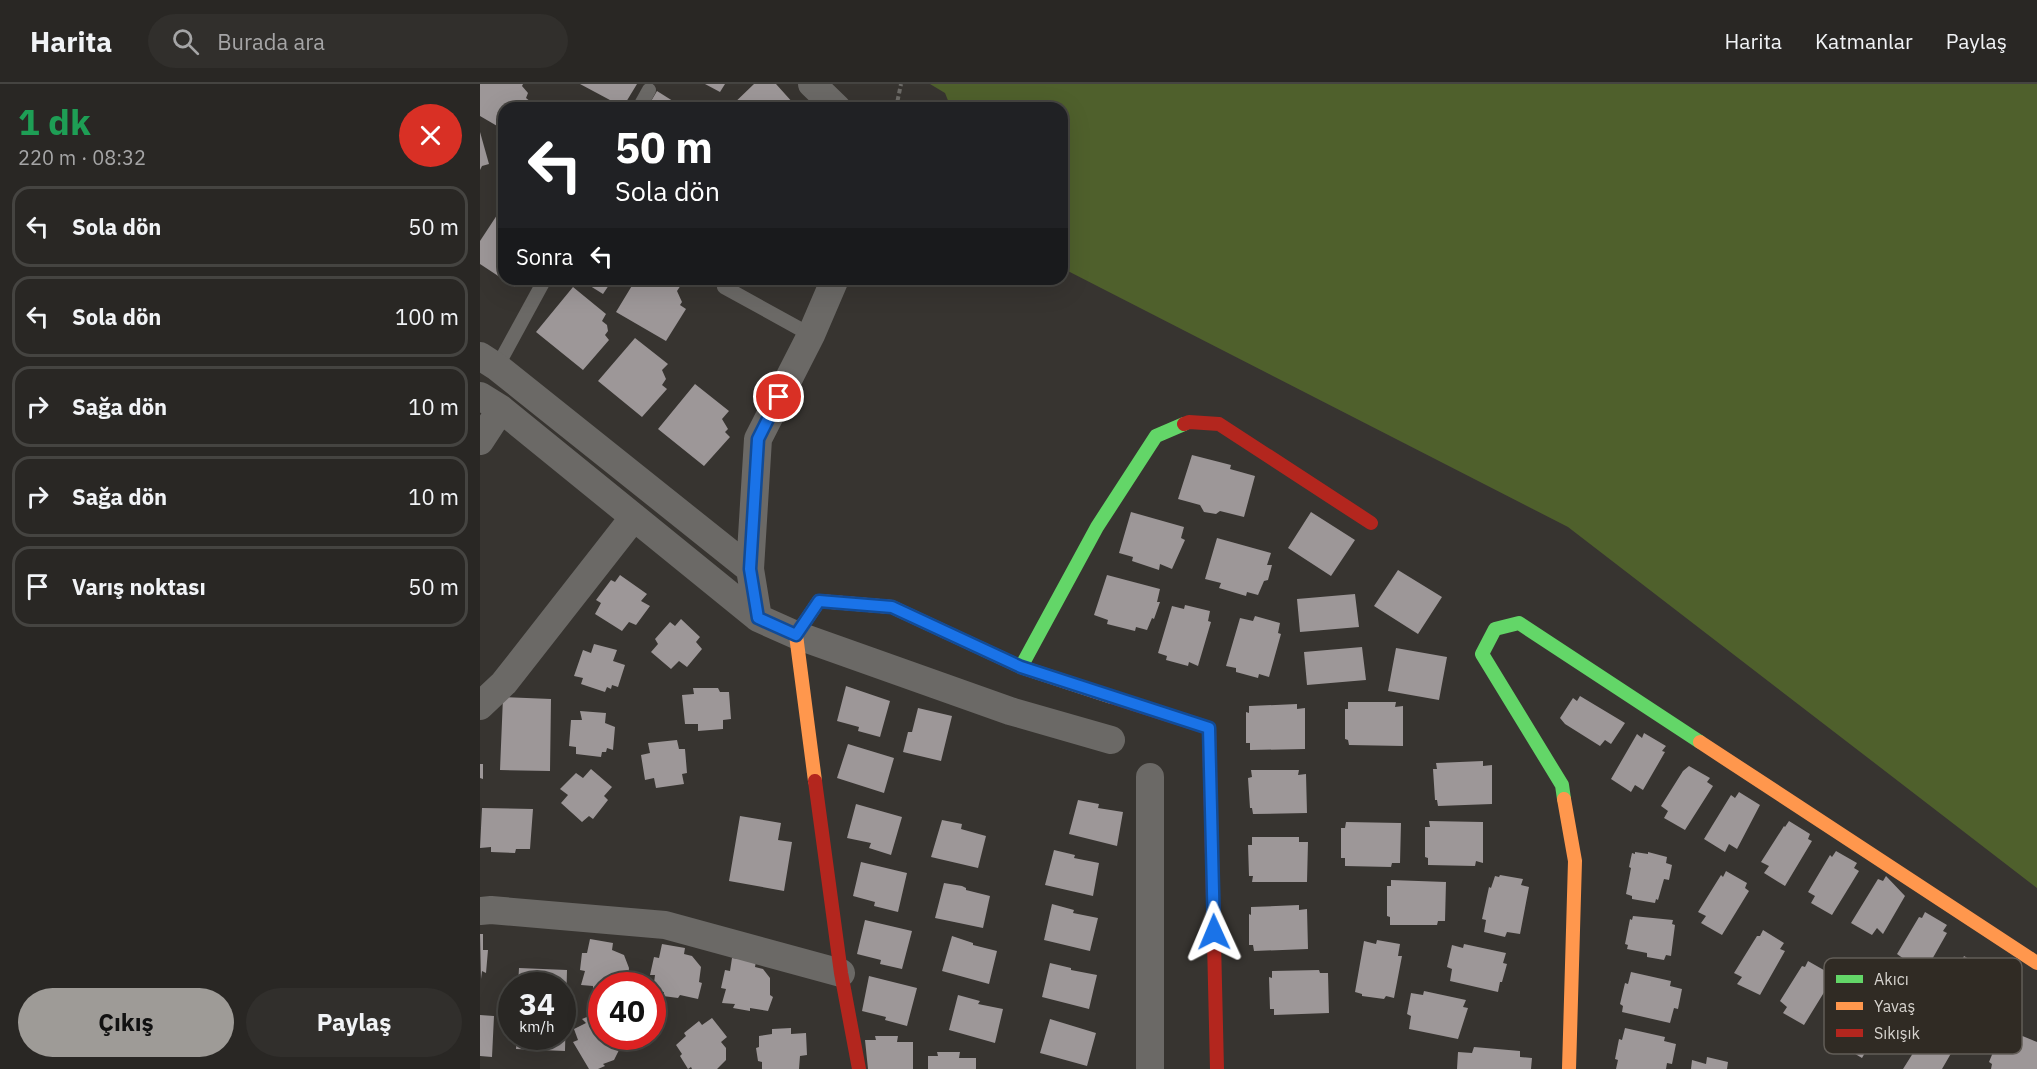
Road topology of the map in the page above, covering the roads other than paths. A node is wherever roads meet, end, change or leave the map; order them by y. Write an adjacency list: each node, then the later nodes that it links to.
1 (812, 84): 4 (street)
2 (649, 90): 3 (lane)
3 (642, 102)
4 (831, 102)
5 (541, 285): 9 (lane)
6 (832, 285): 8 (street)
7 (724, 287): 8 (lane)
8 (811, 335): 14 (street)
9 (488, 362): 14 (street)
10 (490, 402): 11 (street); 12 (street)
11 (480, 441)
12 (634, 517): 15 (street); 18 (street)
13 (1371, 523): 17 (street)
14 (750, 569): 15 (street)
15 (758, 618): 16 (street)
16 (796, 635): 17 (street); 19 (street); 23 (street)
17 (1021, 667): 26 (street)
18 (480, 706)
19 (1111, 740)
20 (1150, 777): 25 (street)
21 (480, 911): 23 (street)
22 (2037, 963): 27 (street)
23 (841, 973): 24 (street)
24 (859, 1069)
25 (1150, 1069)
26 (1217, 1069)
27 (1569, 1069)

